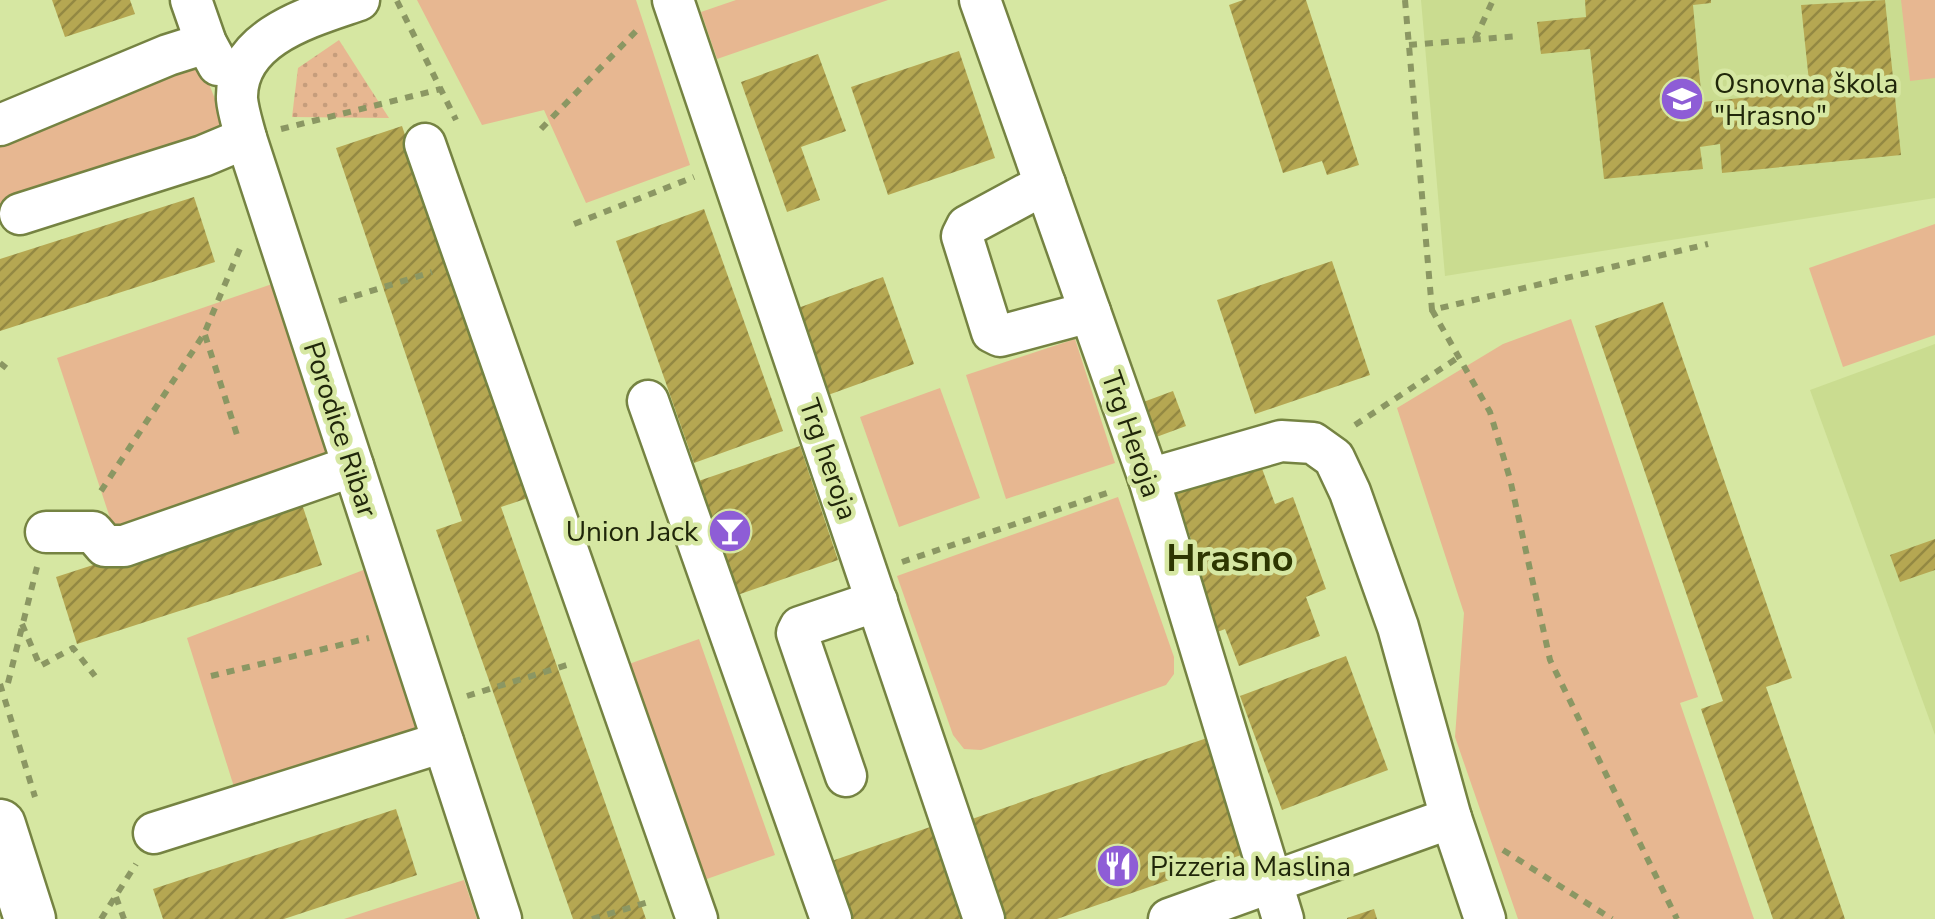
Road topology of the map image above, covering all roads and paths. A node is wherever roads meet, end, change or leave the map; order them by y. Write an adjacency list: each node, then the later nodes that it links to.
1 (191, 0): 10 (street, Porodice Ribar)
2 (360, 0): 13 (street)
3 (397, 0): 12 (path)
4 (980, 0): 19 (street, Trg Heroja)
5 (1405, 0): 11 (path)
6 (1493, 0): 9 (path)
7 (662, 8): 15 (path); 39 (street, Trg heroja)
8 (1519, 36): 9 (path)
9 (1475, 40): 11 (path)
10 (206, 43): 13 (street, Porodice Ribar); 14 (street)
11 (1409, 45): 25 (path)
12 (442, 90): 16 (path); 17 (path)
13 (237, 97): 17 (street, Porodice Ribar)
14 (0, 125)
15 (541, 129)
16 (442, 135): 24 (street)
17 (246, 138): 20 (street); 26 (street, Porodice Ribar)
18 (701, 174): 21 (path)
19 (1045, 184): 27 (street, Trg Heroja); 27 (street)
20 (20, 214)
21 (574, 224)
22 (242, 244): 28 (path)
23 (1708, 244): 25 (path)
24 (467, 262): 26 (path); 42 (street)
25 (1432, 310): 29 (path)
26 (303, 312): 35 (street, Porodice Ribar)
27 (1090, 312): 36 (street, Trg Heroja)
28 (204, 334): 33 (path); 37 (path)
29 (1458, 357): 34 (path); 64 (path)
30 (0, 363): 31 (path)
31 (10, 371)
32 (648, 401): 59 (street)
33 (238, 438)
34 (1322, 450): 36 (street); 48 (street)
35 (353, 466): 38 (street); 46 (street, Porodice Ribar)
36 (1149, 479): 39 (path); 52 (street, Trg Heroja)
37 (101, 491)
38 (46, 532): 40 (path)
39 (872, 587): 47 (street); 60 (street, Trg heroja)
40 (22, 624): 43 (path); 45 (path)
41 (369, 638): 44 (path)
42 (604, 653): 46 (path); 53 (street)
43 (95, 676)
44 (212, 676)
45 (8, 683)
46 (437, 725): 50 (street); 57 (street, Porodice Ribar)
47 (846, 776)
48 (1450, 818): 52 (street); 62 (street); 63 (path)
49 (0, 825): 54 (main road)
50 (154, 833): 51 (path)
51 (116, 896): 55 (path); 56 (path)
52 (1278, 901): 61 (street)
53 (692, 905): 58 (path)
54 (30, 919)
55 (100, 919)
56 (124, 919)
57 (500, 919)
58 (592, 919)
59 (831, 919)
60 (984, 919)
61 (1169, 919)
62 (1485, 919)
63 (1612, 919)
64 (1678, 919)

